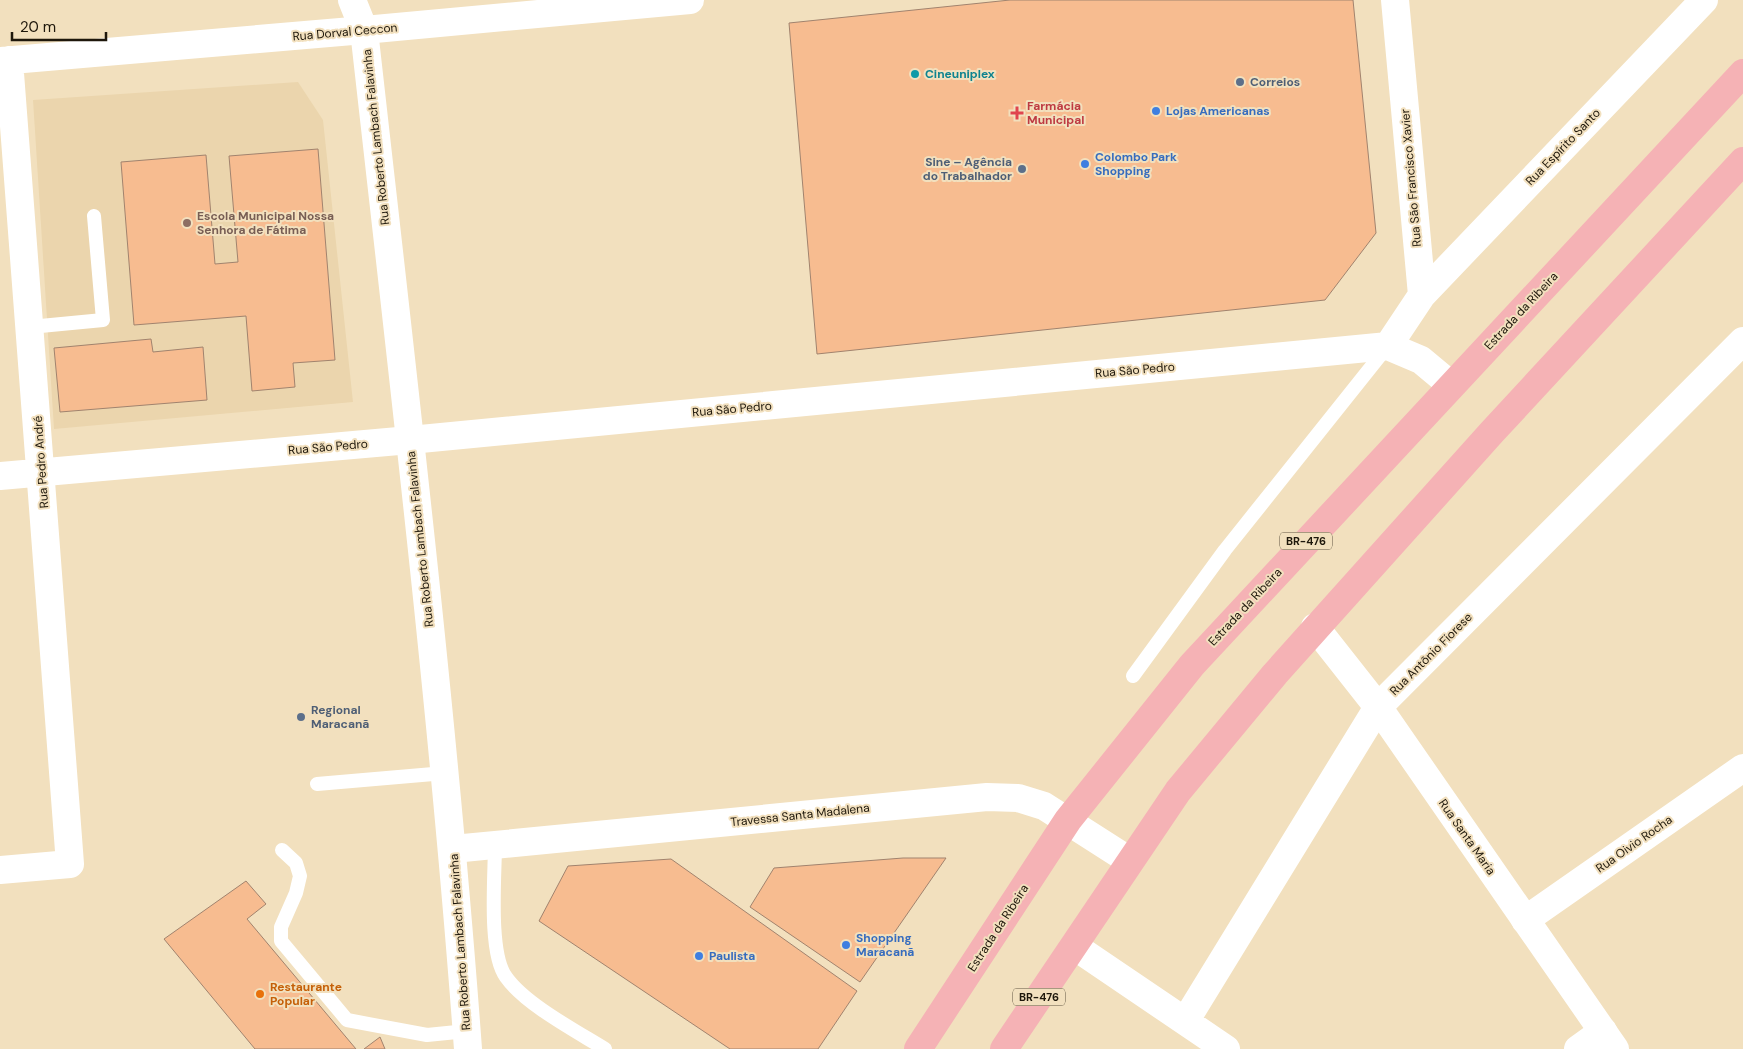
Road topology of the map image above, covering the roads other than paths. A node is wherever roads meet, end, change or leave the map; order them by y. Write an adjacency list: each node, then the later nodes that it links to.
1 (352, 0): 5 (street, Rua Roberto Lambach Falavinha)
2 (690, 0): 5 (street, Rua Dorval Ceccon)
3 (1395, 0): 10 (street, Rua São Francisco Xavier)
4 (1704, 0): 10 (street, Rua Espírito Santo)
5 (364, 30): 6 (street, Rua Dorval Ceccon); 15 (street, Rua Roberto Lambach Falavinha)
6 (5, 60): 11 (street, Rua Pedro André)
7 (1743, 74): 14 (main road, Estrada da Ribeira / BR-476)
8 (1743, 161): 18 (main road, BR-476)
9 (94, 216): 11 (lane)
10 (1422, 295): 13 (street)
11 (30, 327): 16 (street, Rua Pedro André)
12 (1743, 341): 20 (street, Rua Antônio Fiorese)
13 (1388, 346): 14 (street, Rua São Pedro); 15 (street, Rua São Pedro); 19 (lane)
14 (1451, 385): 24 (main road, Estrada da Ribeira / BR-476)
15 (410, 440): 16 (street, Rua São Pedro); 22 (street, Rua Roberto Lambach Falavinha)
16 (42, 472): 17 (street, Rua São Pedro); 29 (street, Rua Pedro André)
17 (0, 476)
18 (1315, 627): 20 (street, Rua Santa Maria); 28 (main road, BR-476)
19 (1133, 676)
20 (1378, 707): 30 (street, Rua Santa Maria); 32 (street, Rua Antônio Fiorese)
21 (1743, 768): 30 (street, Rua Oivio Rocha)
22 (445, 773): 23 (lane); 26 (street, Rua Roberto Lambach Falavinha)
23 (317, 784)
24 (1068, 820): 25 (street, Travessa Santa Madalena); 28 (street, Travessa Santa Madalena); 36 (main road, Estrada da Ribeira / BR-476)
25 (495, 844): 26 (street, Travessa Santa Madalena); 35 (lane)
26 (453, 849): 33 (street, Rua Roberto Lambach Falavinha)
27 (282, 850): 33 (lane)
28 (1130, 861): 31 (main road, BR-476)
29 (0, 870)
30 (1525, 920): 34 (street, Rua Santa Maria)
31 (1074, 946): 32 (street); 37 (main road, BR-476)
32 (1186, 1020): 38 (street)
33 (467, 1040)
34 (1609, 1040): 39 (street)
35 (604, 1049)
36 (918, 1049)
37 (1004, 1049)
38 (1226, 1049)
39 (1578, 1049)

